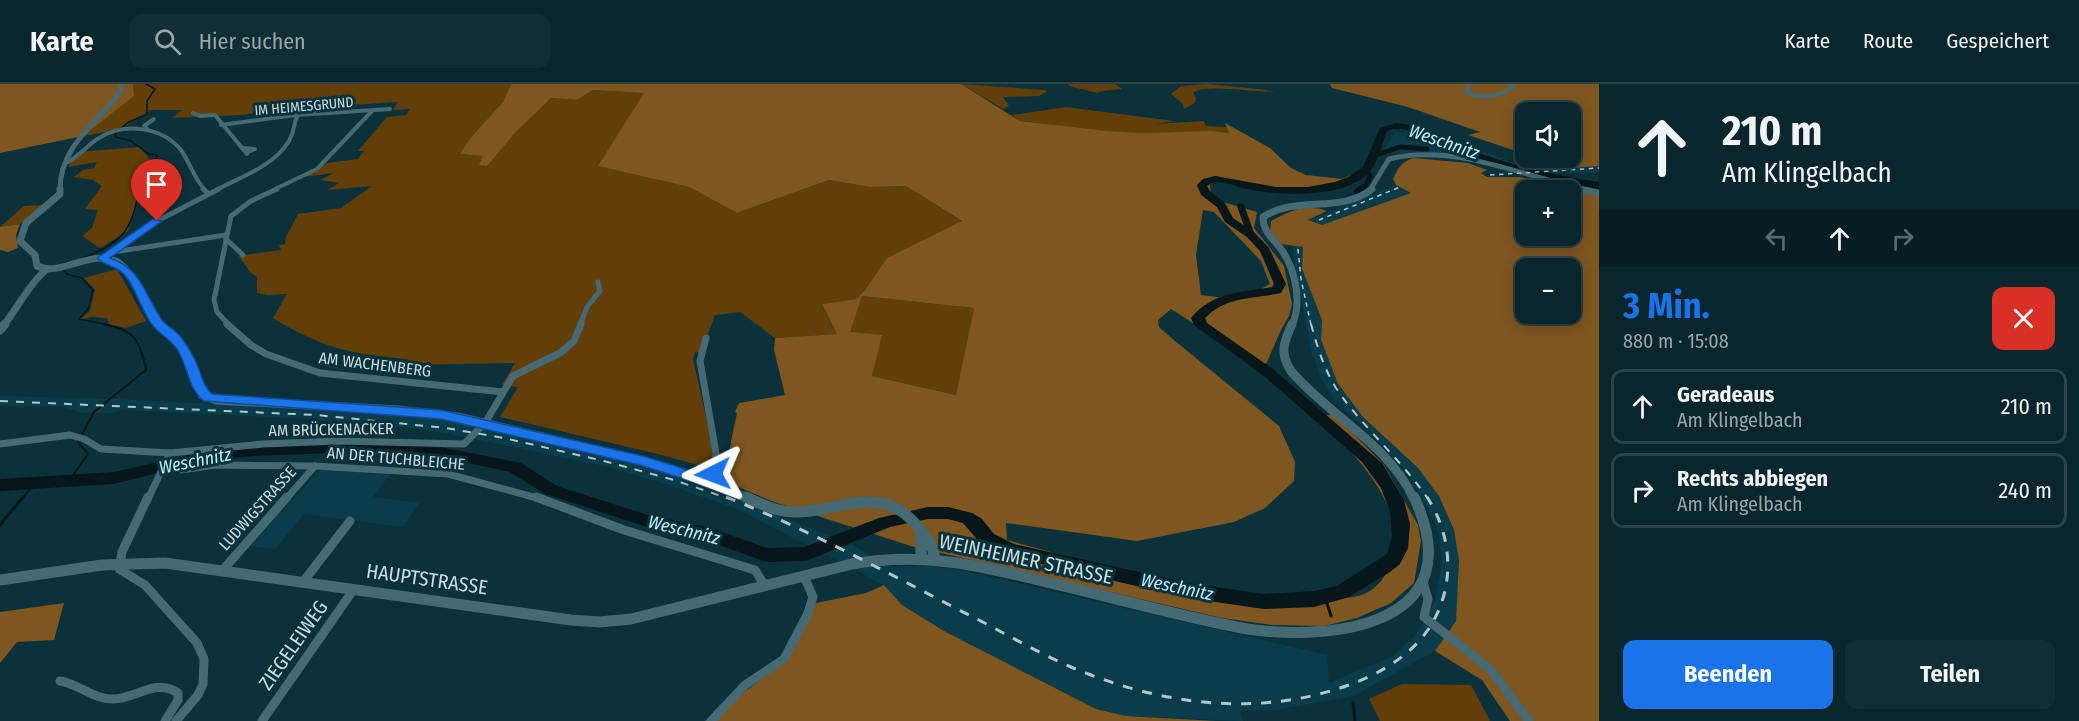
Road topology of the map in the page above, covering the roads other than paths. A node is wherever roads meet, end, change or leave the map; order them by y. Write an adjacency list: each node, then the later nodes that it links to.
1 (122, 84): 13 (main road)
2 (1468, 84): 3 (street)
3 (1515, 84)
4 (308, 105): 8 (street)
5 (390, 109): 6 (street, IM HEIMESGRUND)
6 (372, 111): 8 (street, IM HEIMESGRUND); 16 (street)
7 (193, 113): 10 (street)
8 (296, 115): 10 (street, IM HEIMESGRUND); 15 (street)
9 (154, 119): 11 (street)
10 (220, 125): 12 (street)
11 (147, 129): 13 (street); 15 (street)
12 (242, 148): 12 (street)
13 (66, 164): 20 (main road)
14 (1599, 193): 41 (main road)
15 (209, 194): 17 (street)
16 (226, 237): 17 (street); 18 (street); 24 (street, AM WACHENBERG)
17 (111, 253): 19 (street)
18 (243, 255)
19 (102, 258): 20 (main road); 25 (main road)
20 (47, 269): 22 (main road)
21 (598, 282): 24 (street, AM BRÜCKENACKER)
22 (0, 330)
23 (706, 338): 30 (street)
24 (503, 392): 25 (street, AM BRÜCKENACKER)
25 (484, 423): 27 (street, AM BRÜCKENACKER); 30 (main road)
26 (0, 444): 27 (street, AM BRÜCKENACKER)
27 (168, 457): 35 (street)
28 (315, 466): 29 (street, AN DER TUCHBLEICHE); 37 (street, LUDWIGSTRASSE); 42 (street, AN DER TUCHBLEICHE)
29 (181, 470)
30 (709, 482): 32 (main road)
31 (350, 521): 40 (street)
32 (919, 529): 33 (main road); 34 (main road)
33 (921, 558): 34 (main road, WEINHEIMER STRASSE); 36 (main road, WEINHEIMER STRASSE)
34 (935, 559): 41 (main road, WEINHEIMER STRASSE)
35 (120, 562): 37 (main road, HAUPTSTRASSE); 39 (main road, HAUPTSTRASSE); 46 (street)
36 (843, 566): 38 (main road, HAUPTSTRASSE)
37 (222, 571): 40 (main road, HAUPTSTRASSE)
38 (804, 576): 42 (main road, HAUPTSTRASSE); 48 (street)
39 (0, 580)
40 (303, 582): 43 (main road, HAUPTSTRASSE)
41 (1423, 582): 49 (street)
42 (765, 586): 43 (main road, HAUPTSTRASSE)
43 (354, 589): 47 (street, ZIEGELEIWEG)
44 (60, 681): 45 (street)
45 (165, 721)
46 (177, 721)
47 (262, 721)
48 (711, 721)
49 (1529, 721)

